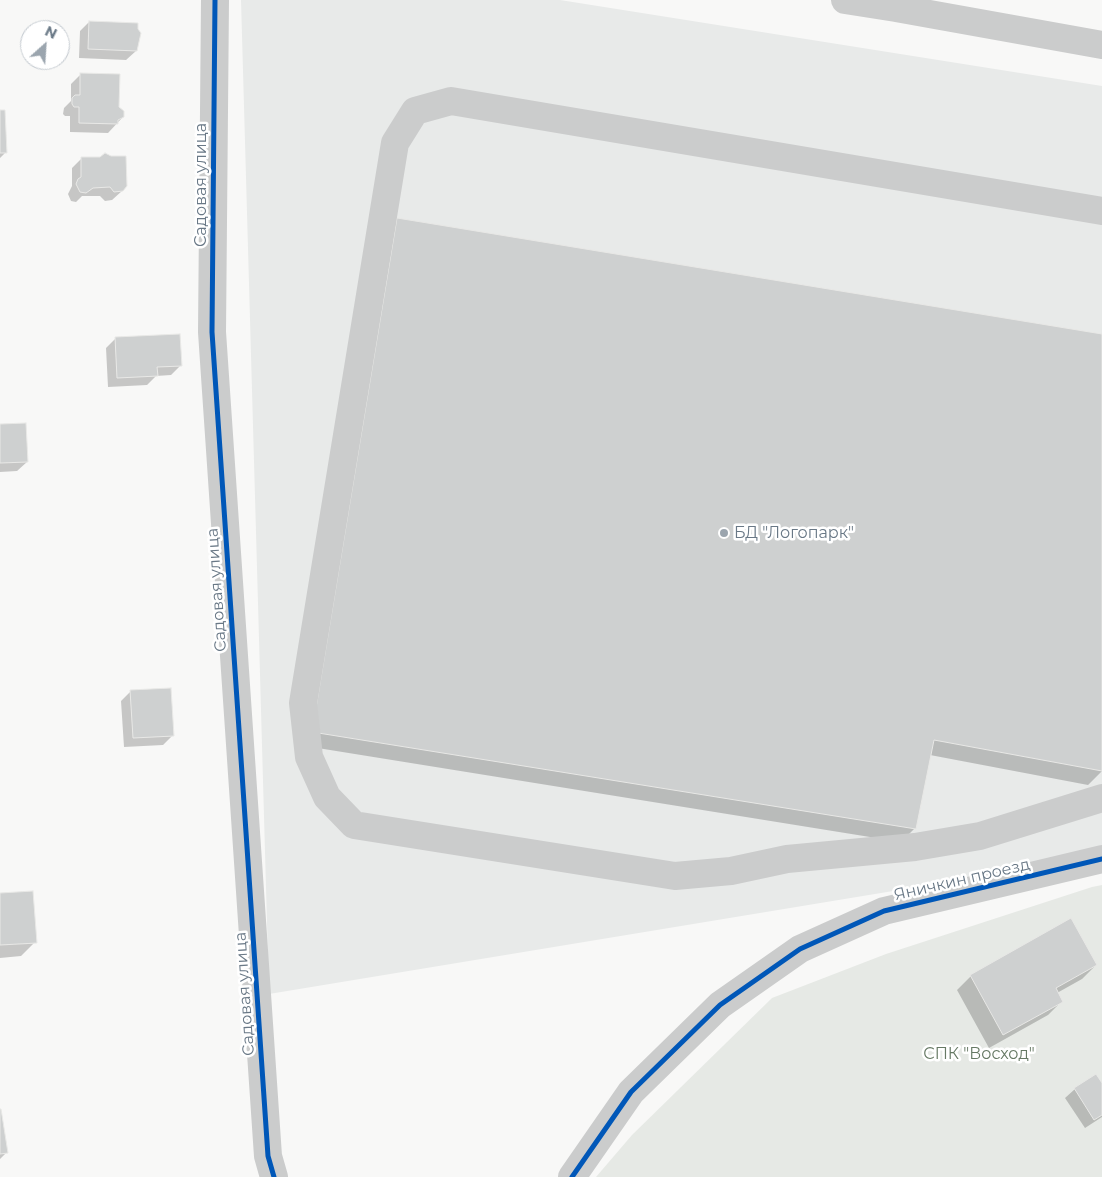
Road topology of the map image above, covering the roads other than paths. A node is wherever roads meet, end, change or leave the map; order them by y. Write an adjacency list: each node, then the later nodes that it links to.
1 (215, 0): 8 (street, Садовая улица)
2 (845, 0): 3 (street)
3 (978, 11): 4 (street)
4 (1102, 45)
5 (1102, 211): 6 (street)
6 (1102, 798)
7 (1102, 859): 9 (street, Яничкин проезд)
8 (274, 1177)
9 (572, 1177)

